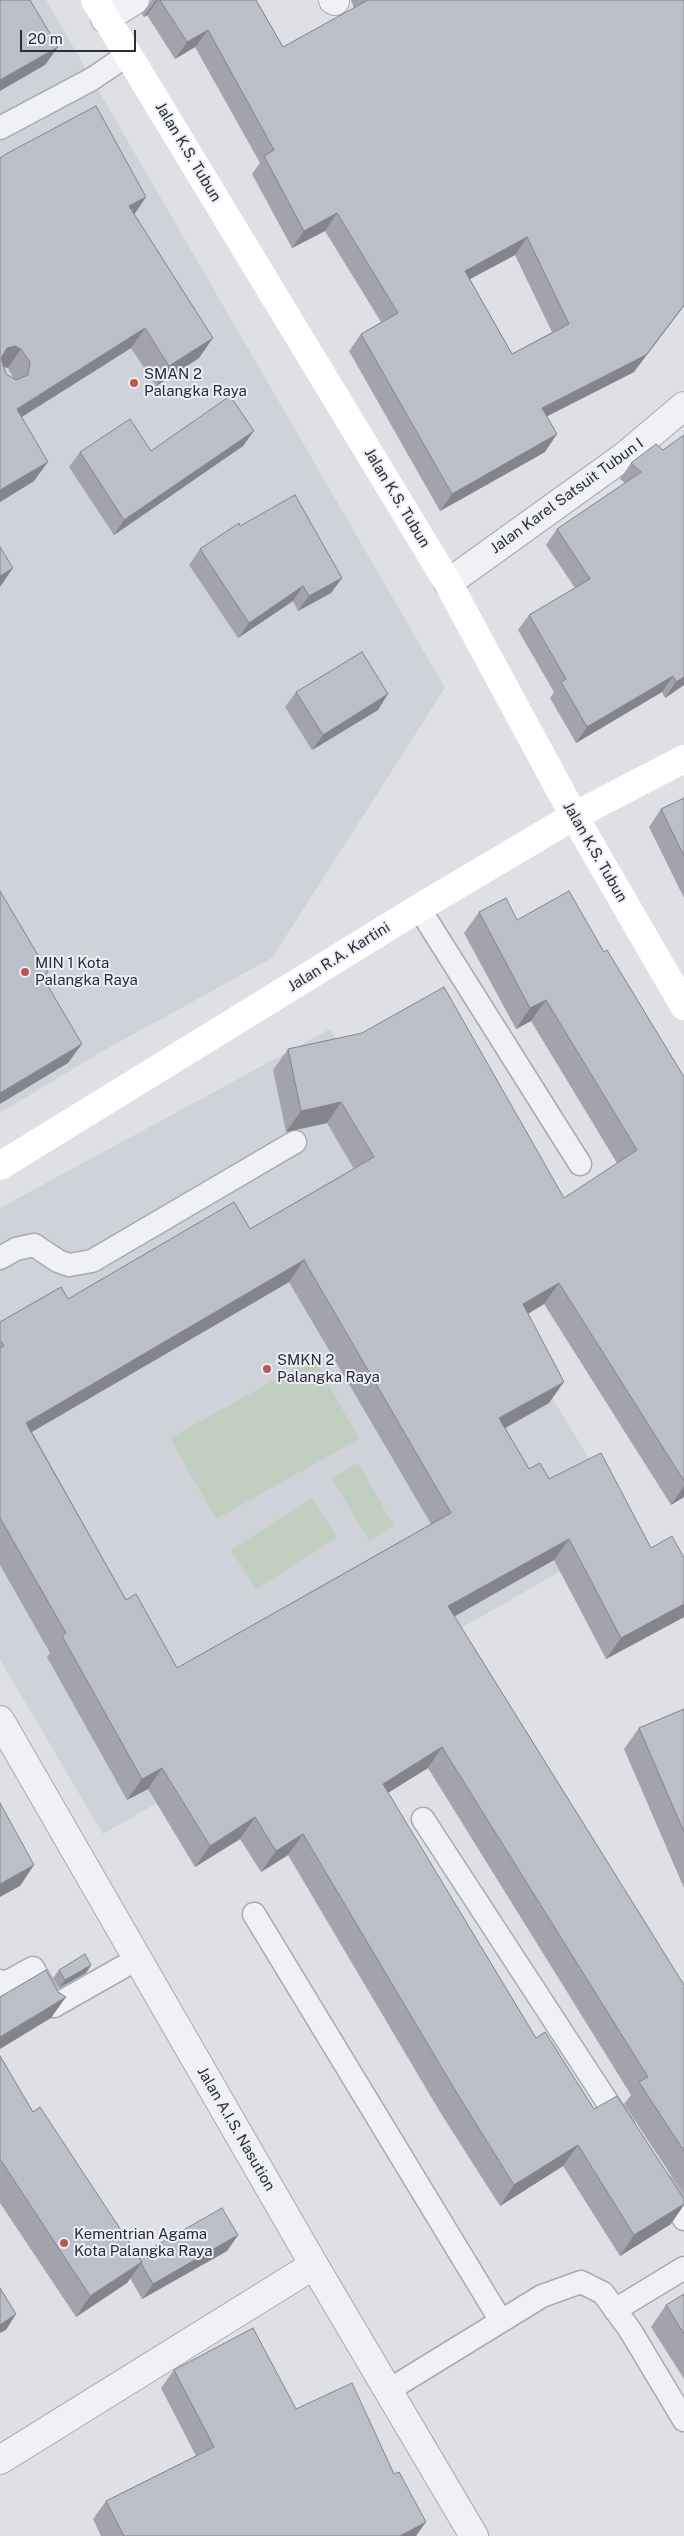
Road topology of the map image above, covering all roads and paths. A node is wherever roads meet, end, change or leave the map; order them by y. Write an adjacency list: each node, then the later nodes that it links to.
1 (135, 0): 2 (street)
2 (100, 10): 3 (street, Jalan K.S. Tubun)
3 (129, 54): 4 (lane); 6 (street, Jalan K.S. Tubun)
4 (0, 128)
5 (684, 406): 6 (street, Jalan Karel Satsuit Tubun I)
6 (448, 583): 8 (street, Jalan K.S. Tubun)
7 (684, 759): 8 (street, Jalan R.A. Kartini)
8 (574, 816): 9 (street, Jalan R.A. Kartini); 10 (street, Jalan K.S. Tubun)
9 (419, 908): 12 (lane); 13 (street, Jalan R.A. Kartini)
10 (684, 1006)
11 (295, 1142): 14 (lane)
12 (580, 1164)
13 (0, 1166)
14 (0, 1258)
15 (0, 1720): 18 (street, Jalan A.I.S. Nasution)
16 (423, 1819): 20 (lane)
17 (254, 1914): 26 (lane)
18 (137, 1959): 19 (lane); 23 (street, Jalan A.I.S. Nasution)
19 (1, 1984)
20 (635, 2144)
21 (651, 2169): 22 (lane)
22 (684, 2218)
23 (314, 2265): 27 (street, Jalan A.I.S. Nasution); 29 (street)
24 (684, 2268): 25 (lane)
25 (615, 2310): 26 (lane); 28 (lane)
26 (501, 2321): 27 (lane)
27 (389, 2390): 30 (street, Jalan A.I.S. Nasution)
28 (684, 2420)
29 (0, 2460)
30 (474, 2536)

